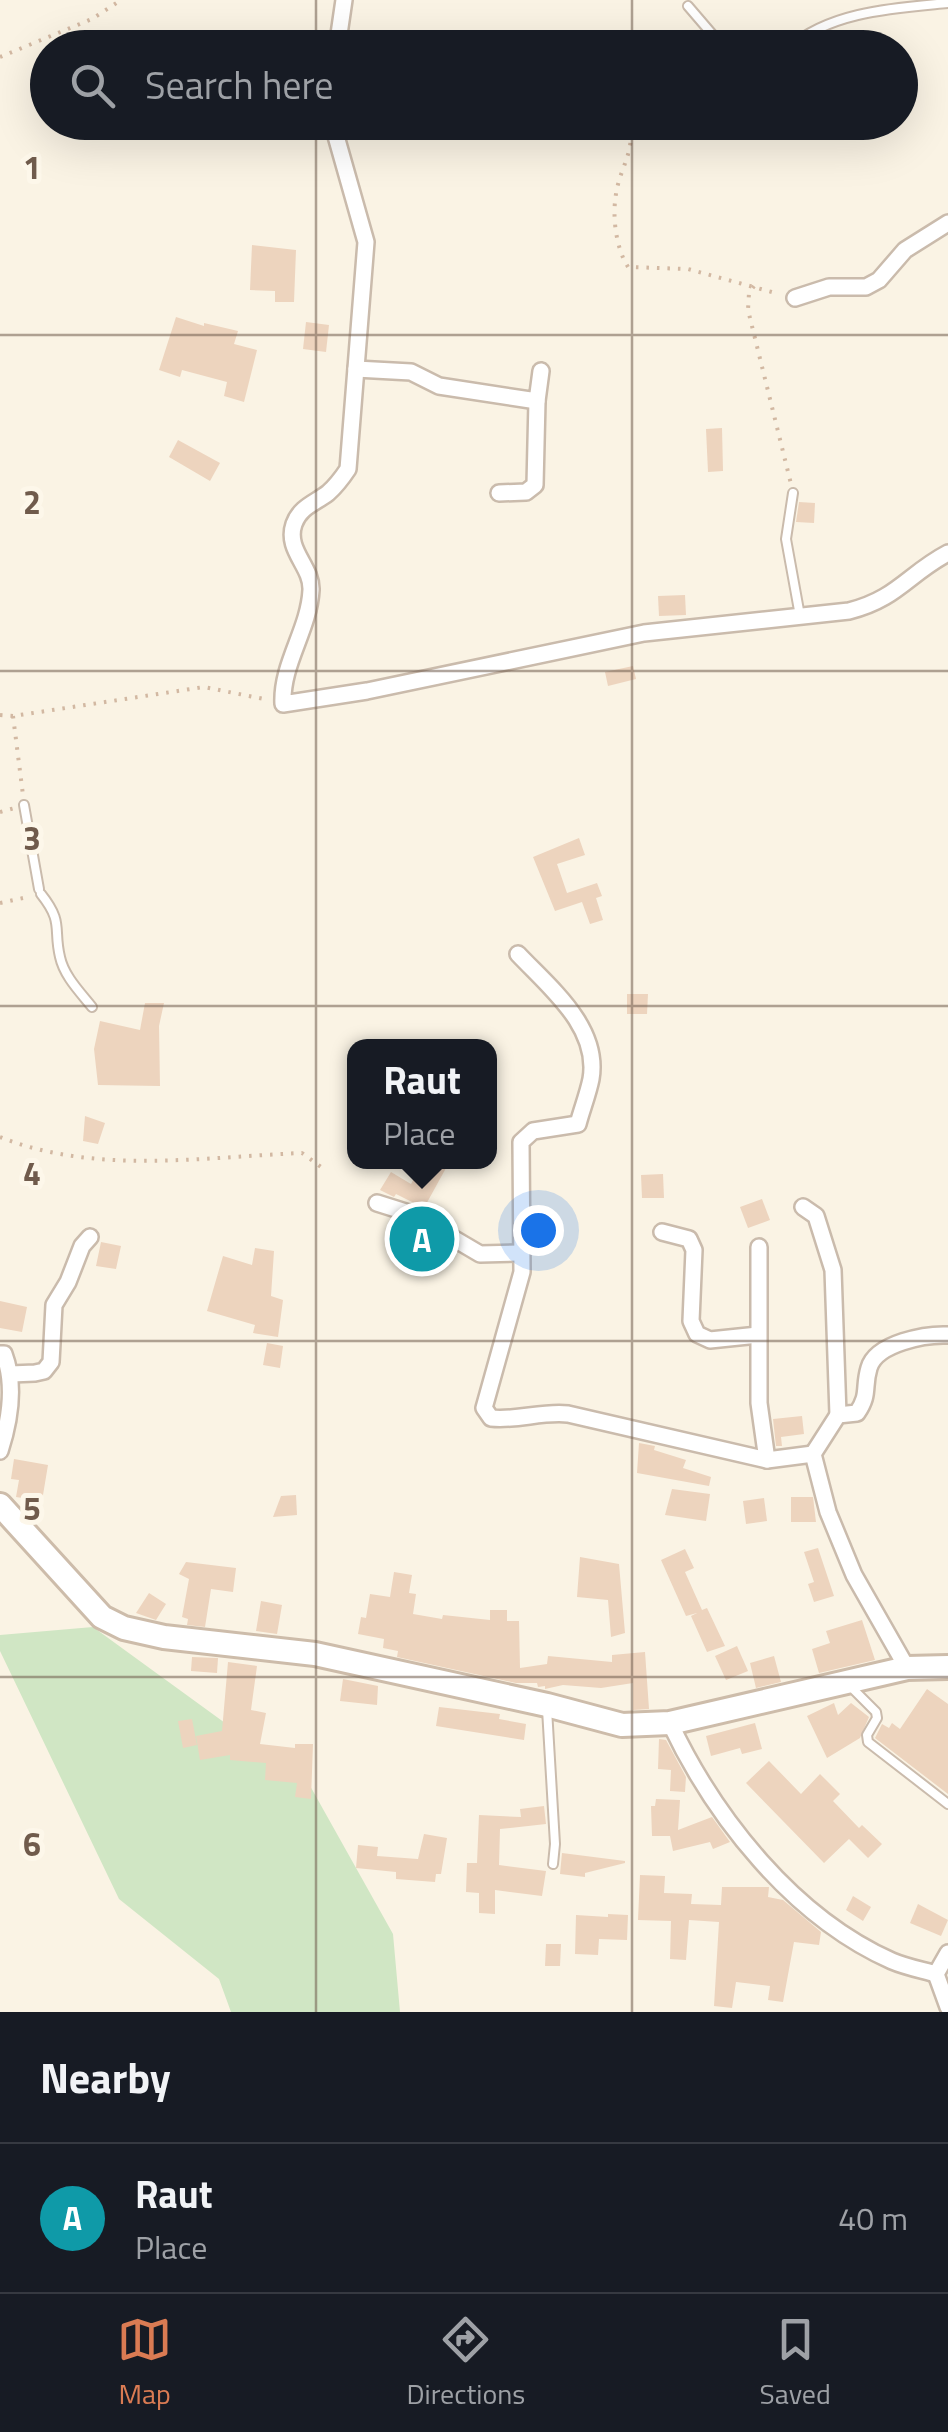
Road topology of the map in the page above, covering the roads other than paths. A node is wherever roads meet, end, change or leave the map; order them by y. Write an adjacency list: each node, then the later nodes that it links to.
1 (344, 0): 4 (street)
2 (948, 3): 6 (lane)
3 (688, 6): 5 (lane)
4 (340, 30)
5 (709, 30)
6 (815, 30)
7 (337, 140): 10 (street)
8 (948, 223): 9 (street)
9 (795, 298)
10 (356, 369): 12 (street); 16 (street)
11 (541, 371): 12 (street)
12 (537, 401): 13 (street)
13 (499, 492)
14 (793, 493): 16 (lane)
15 (948, 553): 16 (street)
16 (800, 616)
17 (24, 805): 19 (lane)
18 (518, 954): 25 (street)
19 (92, 1006)
20 (377, 1203): 25 (street)
21 (802, 1207): 30 (street)
22 (662, 1232): 26 (street)
23 (90, 1237): 29 (street)
24 (759, 1247): 26 (street)
25 (521, 1253): 33 (street)
26 (758, 1335): 33 (street)
27 (948, 1335): 30 (street)
28 (0, 1354): 29 (street)
29 (12, 1374): 31 (street)
30 (838, 1415): 32 (street)
31 (0, 1451)
32 (814, 1454): 33 (street); 36 (street)
33 (767, 1460)
34 (0, 1505): 38 (main road)
35 (948, 1667): 36 (main road)
36 (908, 1668): 37 (main road)
37 (847, 1682): 39 (main road); 40 (lane)
38 (547, 1705): 39 (main road); 41 (lane)
39 (670, 1723): 43 (street)
40 (948, 1804)
41 (553, 1864)
42 (948, 1953): 43 (street)
43 (936, 1974): 44 (street)
44 (948, 2007)

